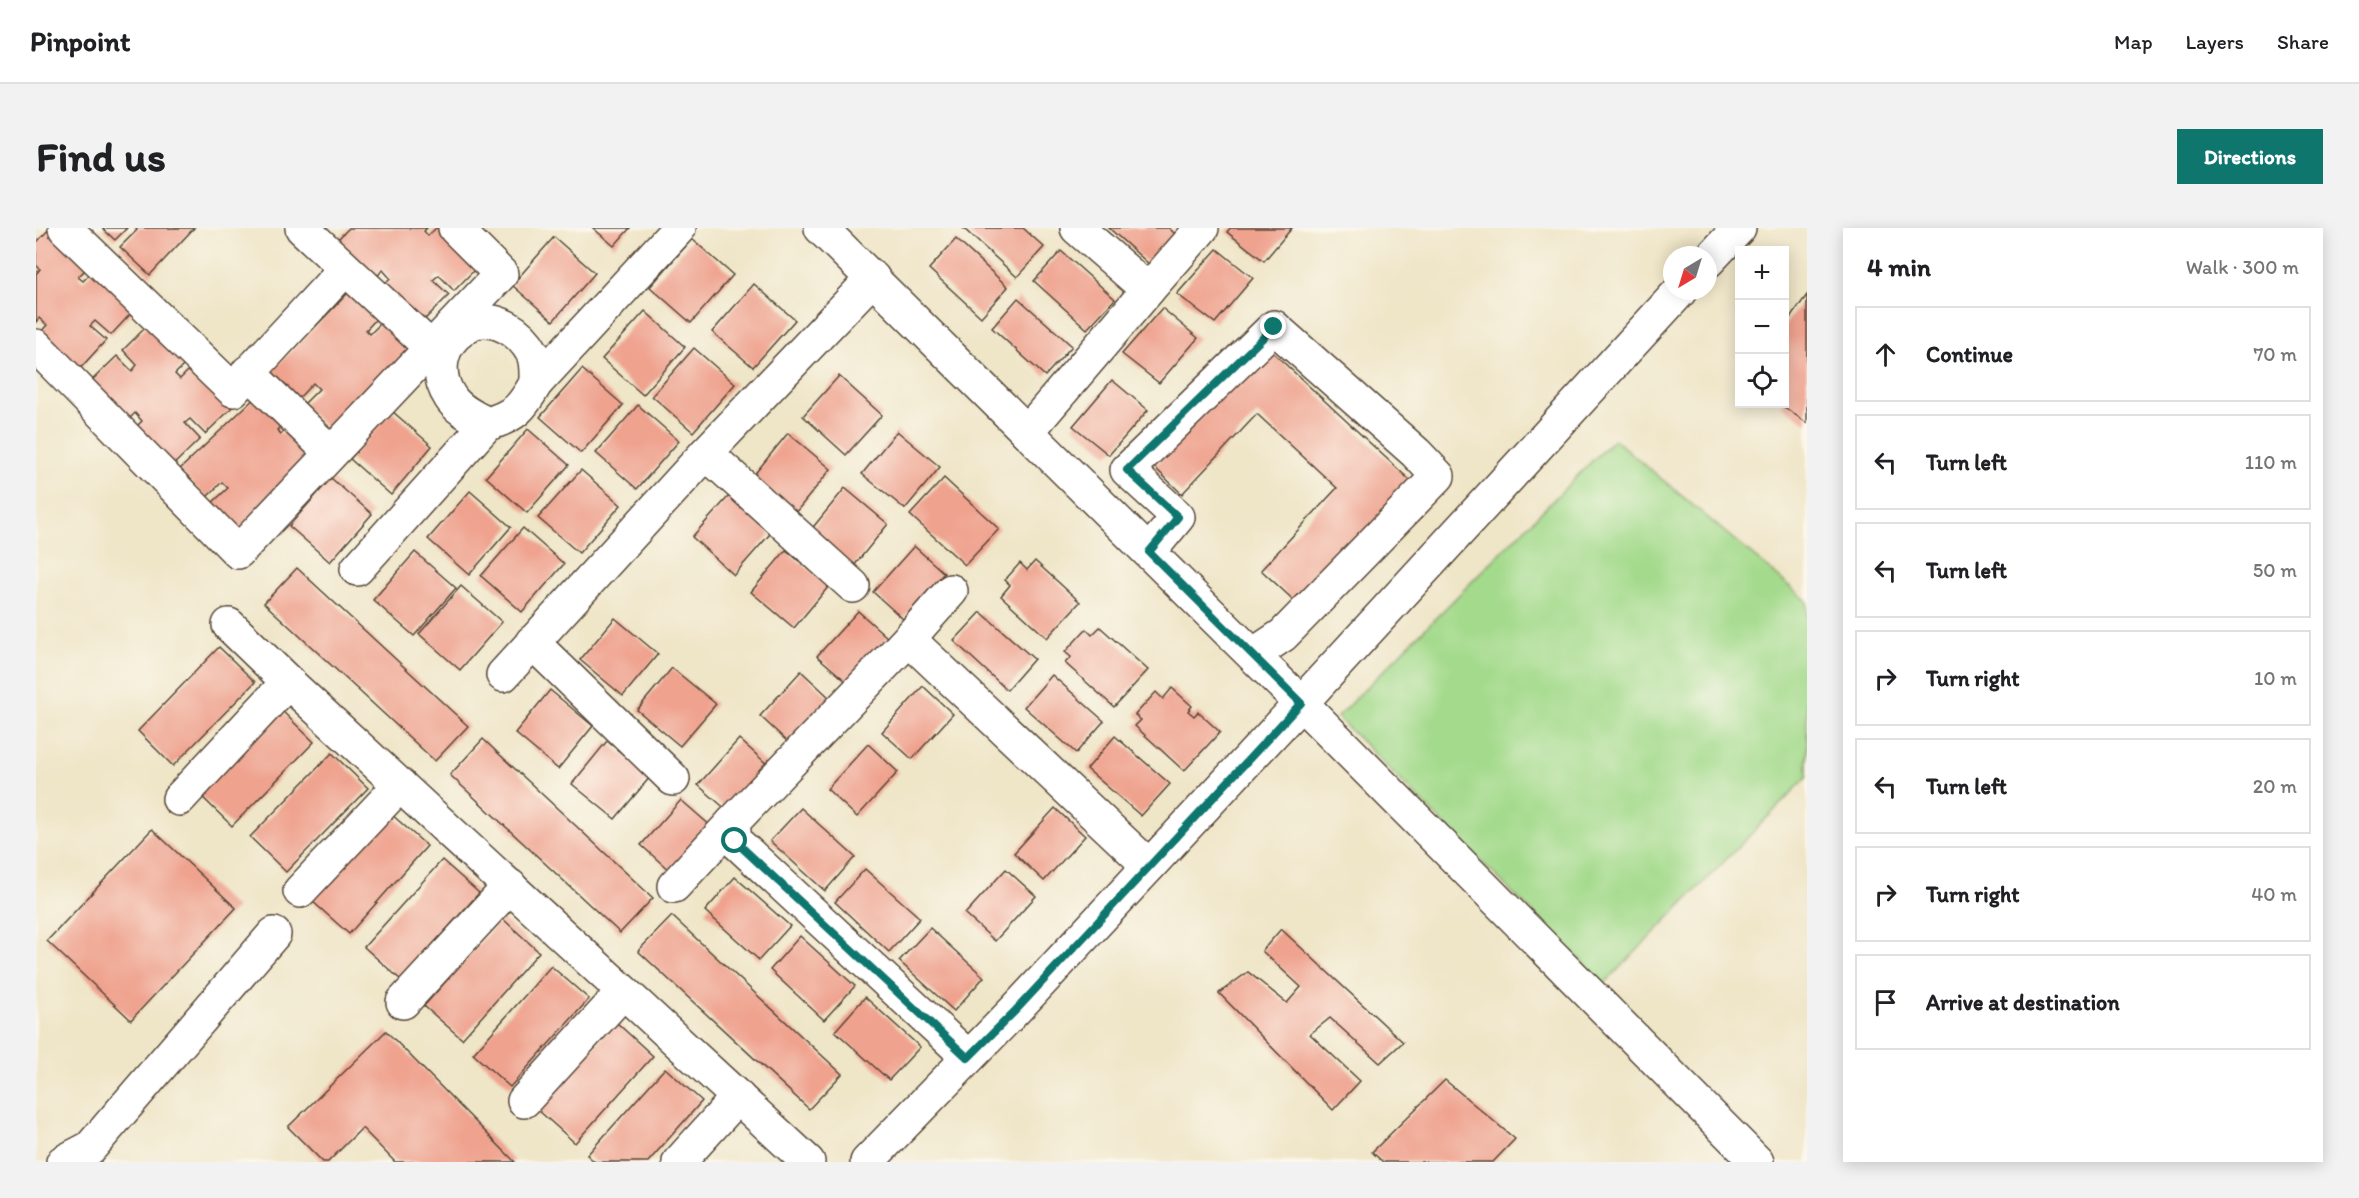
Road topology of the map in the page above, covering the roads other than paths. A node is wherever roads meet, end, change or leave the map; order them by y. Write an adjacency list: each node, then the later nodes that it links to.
1 (65, 228): 16 (street)
2 (302, 228): 10 (street)
3 (455, 228): 15 (street)
4 (679, 228): 17 (street)
5 (821, 228): 11 (street)
6 (1077, 228): 12 (street)
7 (1202, 228): 12 (street)
8 (1739, 228): 9 (street)
9 (1717, 251)
10 (345, 269): 15 (street); 16 (street)
11 (873, 278): 19 (street); 21 (street)
12 (1148, 290): 19 (street)
13 (1672, 300): 32 (street)
14 (36, 346): 20 (street)
15 (430, 347): 20 (street)
16 (248, 372): 20 (street)
17 (536, 383): 18 (street); 18 (street)
18 (487, 424): 23 (street)
19 (1027, 432): 22 (street)
20 (331, 453)
21 (706, 453): 24 (street); 27 (street)
22 (1149, 552): 29 (street); 29 (street)
23 (357, 569)
24 (853, 586)
25 (951, 591): 28 (street)
26 (229, 625): 31 (street)
27 (532, 642): 30 (street); 33 (street)
28 (903, 645): 36 (street); 37 (street)
29 (1253, 656): 32 (street)
30 (503, 675)
31 (288, 682): 34 (street); 35 (street)
32 (1301, 703): 37 (street); 51 (street)
33 (673, 779)
34 (400, 785): 38 (street); 40 (street)
35 (178, 800)
36 (733, 822): 39 (street); 44 (street)
37 (1149, 866): 44 (street)
38 (510, 886): 42 (street); 43 (street)
39 (674, 886)
40 (300, 891)
41 (274, 934): 47 (street)
42 (623, 992): 45 (street); 46 (street)
43 (403, 1002)
44 (968, 1058): 50 (street)
45 (738, 1097): 48 (street); 49 (street)
46 (524, 1101)
47 (63, 1162)
48 (679, 1162)
49 (808, 1162)
50 (867, 1162)
51 (1757, 1162)

